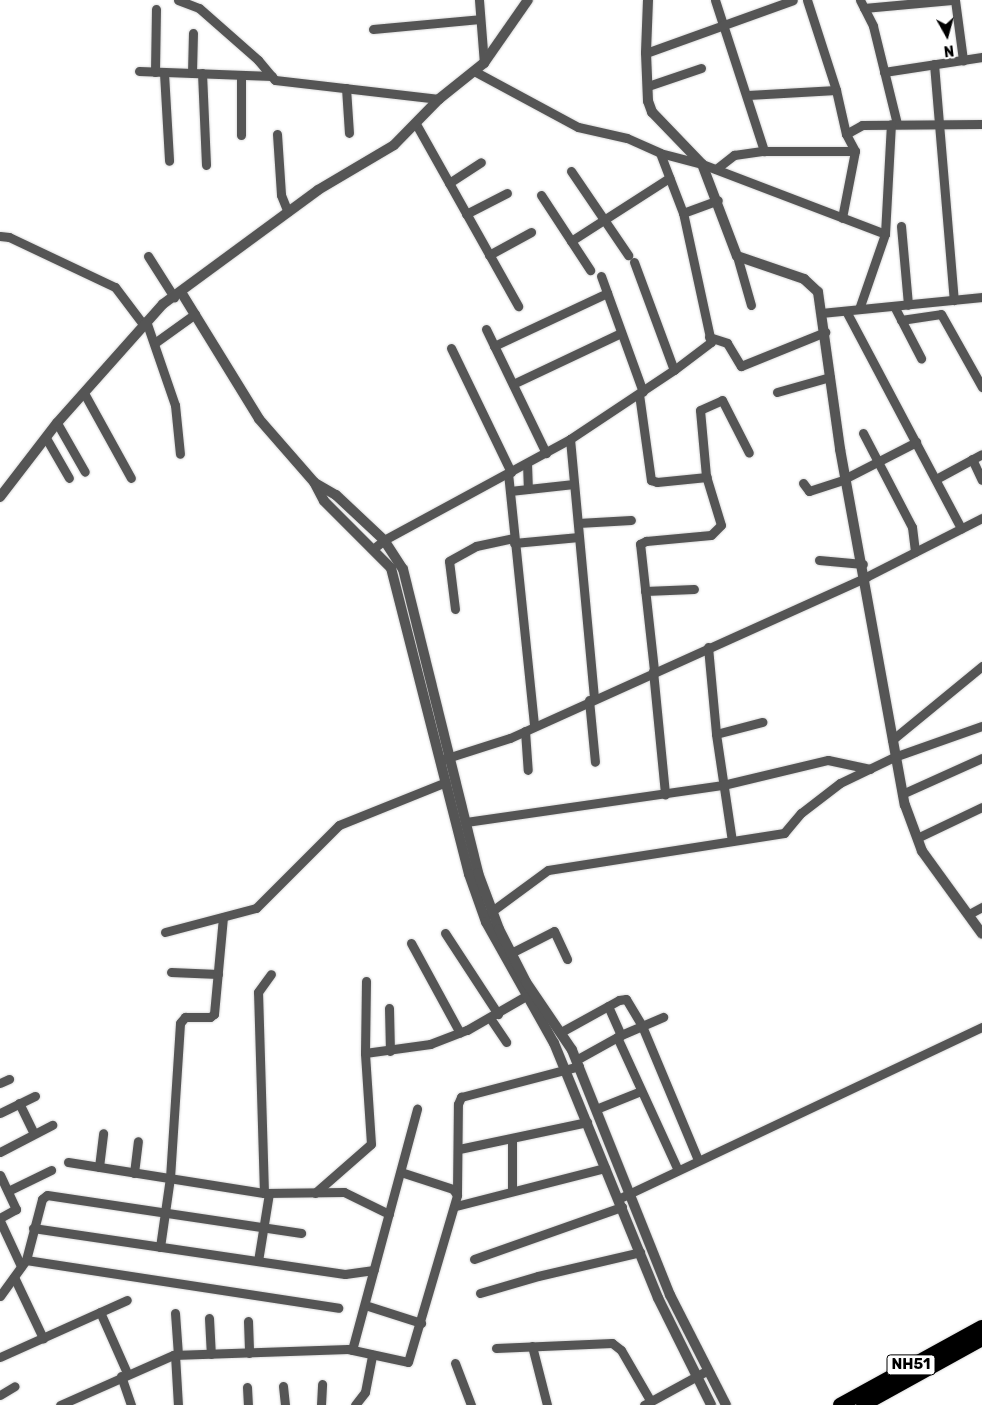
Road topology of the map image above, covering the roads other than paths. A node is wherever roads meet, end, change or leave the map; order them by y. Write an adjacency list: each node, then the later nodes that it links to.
1 (178, 0): 28 (street)
2 (479, 0): 11 (street)
3 (528, 0): 18 (street)
4 (648, 0): 15 (street)
5 (715, 0): 12 (street)
6 (793, 0): 12 (street)
7 (807, 0): 31 (street)
8 (954, 0): 9 (street); 17 (street)
9 (862, 4): 23 (street)
10 (156, 9): 24 (street)
11 (480, 19): 13 (street); 18 (street)
12 (725, 24): 15 (street); 32 (street)
13 (373, 29)
14 (193, 33): 25 (street)
15 (646, 53): 29 (street)
16 (982, 57): 17 (street)
17 (963, 60): 19 (street)
18 (484, 63): 22 (street)
19 (934, 64): 23 (street); 36 (street)
20 (701, 68): 29 (street)
21 (139, 71): 24 (street)
22 (474, 71): 33 (street); 44 (street)
23 (884, 72): 35 (street)
24 (160, 73): 25 (street); 45 (street)
25 (192, 73): 26 (street)
26 (202, 73): 27 (street); 48 (street)
27 (241, 75): 28 (street); 41 (street)
28 (272, 76): 30 (street)
29 (648, 86): 47 (street)
30 (346, 88): 33 (street); 38 (street)
31 (836, 90): 32 (street); 40 (street)
32 (748, 95): 42 (street)
33 (439, 99): 34 (street)
34 (416, 124): 52 (street); 56 (street)
35 (894, 124): 36 (street); 40 (street); 63 (street)
36 (939, 124): 37 (street); 74 (street)
37 (982, 124)
38 (349, 132)
39 (277, 134): 56 (street)
40 (846, 134): 43 (street)
41 (241, 135)
42 (764, 151): 43 (street); 49 (street)
43 (855, 151): 59 (street)
44 (660, 153): 47 (street); 51 (street)
45 (169, 160)
46 (480, 162): 52 (street)
47 (702, 164): 49 (street); 55 (street)
48 (206, 165)
49 (716, 169): 59 (street)
50 (571, 171): 60 (street)
51 (669, 178): 57 (street); 60 (street)
52 (449, 183): 58 (street)
53 (507, 193): 58 (street)
54 (541, 195): 65 (street)
55 (718, 200): 57 (street); 68 (street)
56 (288, 212): 72 (street)
57 (683, 213): 88 (street)
58 (466, 214): 66 (street)
59 (842, 218): 63 (street)
60 (604, 220): 65 (street); 93 (street)
61 (901, 226): 76 (street)
62 (530, 232): 66 (street)
63 (885, 234): 79 (street)
64 (0, 236): 84 (street)
65 (571, 241): 69 (street)
66 (489, 255): 77 (street)
67 (148, 256): 72 (street)
68 (738, 256): 75 (street); 81 (street)
69 (590, 270)
70 (601, 276): 71 (street)
71 (606, 293): 87 (street); 90 (street)
72 (178, 294): 82 (street); 84 (street)
73 (982, 297): 74 (street)
74 (954, 300): 76 (street)
75 (751, 304)
76 (908, 305): 78 (street)
77 (518, 306)
78 (894, 306): 79 (street); 83 (street)
79 (859, 309): 80 (street)
80 (846, 311): 81 (street); 104 (street)
81 (821, 313): 86 (street)
82 (195, 314): 89 (street); 120 (street)
83 (901, 320): 92 (street); 96 (street)
84 (145, 323): 89 (street); 98 (street)
85 (486, 329): 90 (street)
86 (825, 332): 88 (street); 94 (street)
87 (621, 333): 95 (street); 99 (street)
88 (710, 337): 93 (street)
89 (156, 342): 107 (street)
90 (494, 346): 95 (street)
91 (451, 348): 113 (street)
92 (921, 358)
93 (674, 370): 99 (street)
94 (830, 376): 97 (street); 117 (street)
95 (512, 384): 106 (street)
96 (982, 387)
97 (777, 392)
98 (84, 393): 100 (street); 116 (street)
99 (641, 393): 103 (street); 114 (street)
100 (57, 423): 102 (street); 112 (street)
101 (863, 433): 110 (street)
102 (46, 438): 115 (street); 125 (street)
103 (570, 439): 106 (street); 122 (street)
104 (916, 442): 110 (street); 118 (street)
105 (749, 452): 114 (street)
106 (546, 453): 111 (street)
107 (180, 454)
108 (982, 454): 109 (street)
109 (972, 459): 118 (street); 119 (street)
110 (877, 462): 117 (street); 134 (street)
111 (526, 463): 113 (street); 123 (street)
112 (85, 472)
113 (510, 473): 124 (street); 131 (street)
114 (707, 477): 139 (street)
115 (69, 478)
116 (131, 478)
117 (846, 479): 121 (street); 136 (street)
118 (936, 479): 129 (street)
119 (982, 480)
120 (314, 482): 131 (street); 133 (street)
121 (803, 482)
122 (574, 484): 123 (street); 128 (street)
123 (528, 489): 124 (street)
124 (510, 491): 132 (street)
125 (0, 497)
126 (982, 518): 129 (street)
127 (631, 520): 128 (street)
128 (578, 524): 130 (street)
129 (961, 528): 134 (street)
130 (579, 538): 132 (street); 144 (street)
131 (384, 540): 133 (street); 151 (street)
132 (514, 540): 140 (street); 146 (street)
133 (373, 549): 154 (street)
134 (915, 552): 137 (street)
135 (819, 560): 136 (street)
136 (863, 564): 137 (street)
137 (866, 577): 141 (street); 150 (street)
138 (694, 589): 139 (street)
139 (645, 592): 143 (street)
140 (455, 609)
141 (708, 647): 143 (street); 149 (street)
142 (982, 666): 150 (street)
143 (654, 671): 144 (street); 160 (street)
144 (591, 699): 146 (street); 155 (street)
145 (762, 722): 149 (street)
146 (534, 726): 148 (street)
147 (982, 726): 152 (street)
148 (525, 731): 151 (street); 157 (street)
149 (716, 734): 159 (street)
150 (892, 740): 152 (street)
151 (451, 756): 154 (street); 163 (street)
152 (894, 757): 156 (street); 161 (street)
153 (982, 758): 161 (street)
154 (440, 761): 158 (street)
155 (595, 762)
156 (870, 768): 159 (street); 165 (street)
157 (528, 770)
158 (446, 782): 167 (street); 169 (street)
159 (723, 785): 160 (street); 165 (street)
160 (665, 794): 163 (street)
161 (902, 794): 164 (street)
162 (982, 807): 164 (street)
163 (466, 822): 167 (street)
164 (917, 838): 168 (street)
165 (732, 841): 167 (street)
166 (982, 907): 168 (street)
167 (488, 914): 174 (street); 180 (street)
168 (968, 914): 172 (street)
169 (223, 918): 170 (street); 177 (street)
170 (165, 932)
171 (446, 934): 183 (street)
172 (982, 934)
173 (412, 943): 188 (street)
174 (511, 953): 175 (street); 180 (street)
175 (567, 959)
176 (171, 972): 177 (street)
177 (218, 974): 220 (street)
178 (271, 974): 223 (street)
179 (366, 981): 192 (street)
180 (526, 990): 183 (street); 187 (street); 194 (street)
181 (608, 1006): 185 (street); 187 (street); 189 (street)
182 (389, 1008): 191 (street)
183 (494, 1016): 188 (street); 190 (street)
184 (663, 1017): 185 (street)
185 (642, 1026): 189 (street); 211 (street)
186 (982, 1027): 211 (street)
187 (561, 1032): 193 (street)
188 (460, 1033): 191 (street)
189 (619, 1036): 193 (street); 197 (street)
190 (506, 1042)
191 (390, 1051): 192 (street)
192 (365, 1053): 224 (street)
193 (578, 1063): 194 (street); 201 (street)
194 (565, 1069): 203 (street); 209 (street)
195 (9, 1079): 196 (street)
196 (0, 1083)
197 (642, 1091): 201 (street); 216 (street)
198 (35, 1096): 199 (street)
199 (19, 1103): 202 (street); 206 (street)
200 (417, 1109): 218 (street)
201 (596, 1109): 226 (street)
202 (0, 1113)
203 (587, 1122): 207 (street); 214 (street)
204 (52, 1125): 206 (street)
205 (103, 1133): 213 (street)
206 (34, 1134): 210 (street)
207 (512, 1139): 209 (street); 222 (street)
208 (138, 1141): 217 (street)
209 (459, 1149): 225 (street)
210 (0, 1152)
211 (698, 1160): 216 (street)
212 (68, 1162): 213 (street)
213 (99, 1167): 217 (street)
214 (605, 1168): 222 (street); 227 (street)
215 (51, 1170): 221 (street)
216 (678, 1170): 226 (street)
217 (134, 1172): 220 (street)
218 (400, 1172): 225 (street); 230 (street)
219 (0, 1175): 221 (street)
220 (170, 1178): 223 (street); 229 (street)
221 (8, 1191): 231 (street)
222 (512, 1191): 228 (street)
223 (266, 1193): 224 (street); 233 (street)
224 (315, 1193): 230 (street)
225 (457, 1193): 228 (street)
226 (629, 1195): 227 (street); 264 (street)
227 (620, 1203): 236 (street); 237 (street)
228 (456, 1206): 251 (street)
229 (165, 1212): 232 (street); 233 (street); 235 (street)
230 (389, 1214): 240 (street)
231 (0, 1219): 239 (street)
232 (33, 1228): 235 (street); 239 (street)
233 (264, 1228): 234 (street); 238 (street)
234 (300, 1233)
235 (160, 1247): 238 (street)
236 (640, 1252): 242 (street); 266 (street)
237 (474, 1259)
238 (258, 1262): 240 (street)
239 (24, 1263): 241 (street); 246 (street)
240 (374, 1270): 245 (street)
241 (14, 1277): 243 (street); 253 (street)
242 (480, 1293)
243 (0, 1296)
244 (127, 1300): 247 (street)
245 (365, 1305): 251 (street); 257 (street)
246 (338, 1308)
247 (100, 1312): 253 (street); 265 (street)
248 (175, 1314): 260 (street)
249 (209, 1318): 259 (street)
250 (248, 1321): 258 (street)
251 (421, 1323): 261 (street)
252 (982, 1327): 284 (highway, NH51)
253 (43, 1338): 262 (street)
254 (982, 1339): 285 (highway, NH51)
255 (532, 1346): 256 (street); 272 (street); 281 (street)
256 (496, 1348)
257 (352, 1350): 258 (street); 261 (street)
258 (249, 1353): 259 (street)
259 (211, 1354): 260 (street)
260 (176, 1355): 265 (street); 275 (street)
261 (372, 1355): 279 (street)
262 (0, 1357)
263 (455, 1364): 280 (street)
264 (708, 1370): 266 (street); 283 (street)
265 (124, 1375): 273 (street); 274 (street)
266 (697, 1376): 272 (street); 282 (street)
267 (322, 1384): 278 (street)
268 (15, 1386): 271 (street)
269 (283, 1386): 277 (street)
270 (247, 1387): 276 (street)
271 (0, 1395)
272 (647, 1403)
273 (60, 1405)
274 (131, 1405)
275 (178, 1405)
276 (248, 1405)
277 (285, 1405)
278 (321, 1405)
279 (355, 1405)
280 (471, 1405)
281 (547, 1405)
282 (711, 1405)
283 (726, 1405)
284 (840, 1405)
285 (863, 1405)

